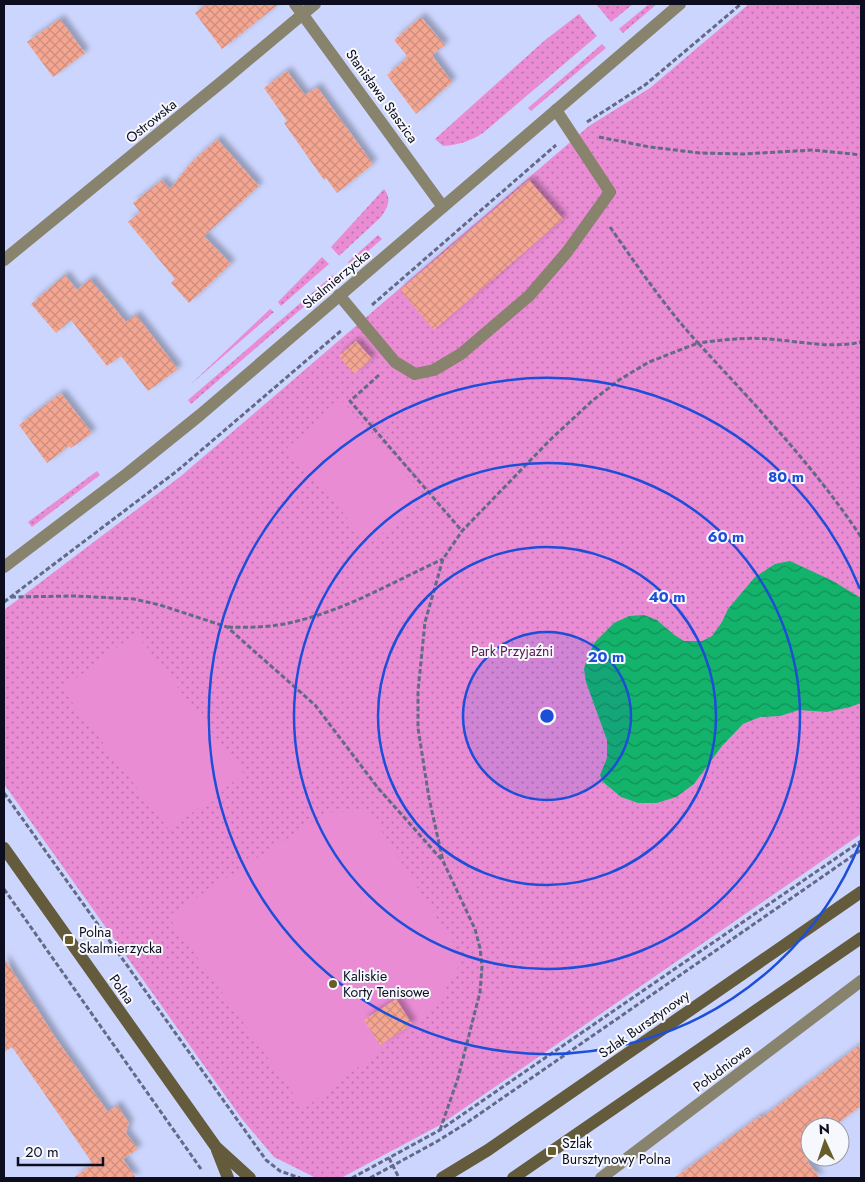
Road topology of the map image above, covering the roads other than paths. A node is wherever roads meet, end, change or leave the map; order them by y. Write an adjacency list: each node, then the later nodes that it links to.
1 (315, 4): 3 (street, Ostrowska)
2 (680, 4): 4 (street, Skalmierzycka)
3 (299, 9): 5 (street, Stanisława Staszica); 6 (street, Ostrowska)
4 (556, 110): 5 (street, Skalmierzycka); 7 (street)
5 (443, 207): 7 (street, Skalmierzycka)
6 (4, 260)
7 (339, 296): 8 (street, Skalmierzycka)
8 (4, 567)
9 (4, 848): 13 (main road, Polna)
10 (861, 892): 16 (main road, Szlak Bursztynowy)
11 (861, 938): 17 (main road)
12 (861, 981): 18 (street, Południowa)
13 (216, 1147): 14 (main road, Polna); 15 (main road, Polna)
14 (228, 1178)
15 (250, 1178)
16 (442, 1178)
17 (513, 1178)
18 (602, 1178)

